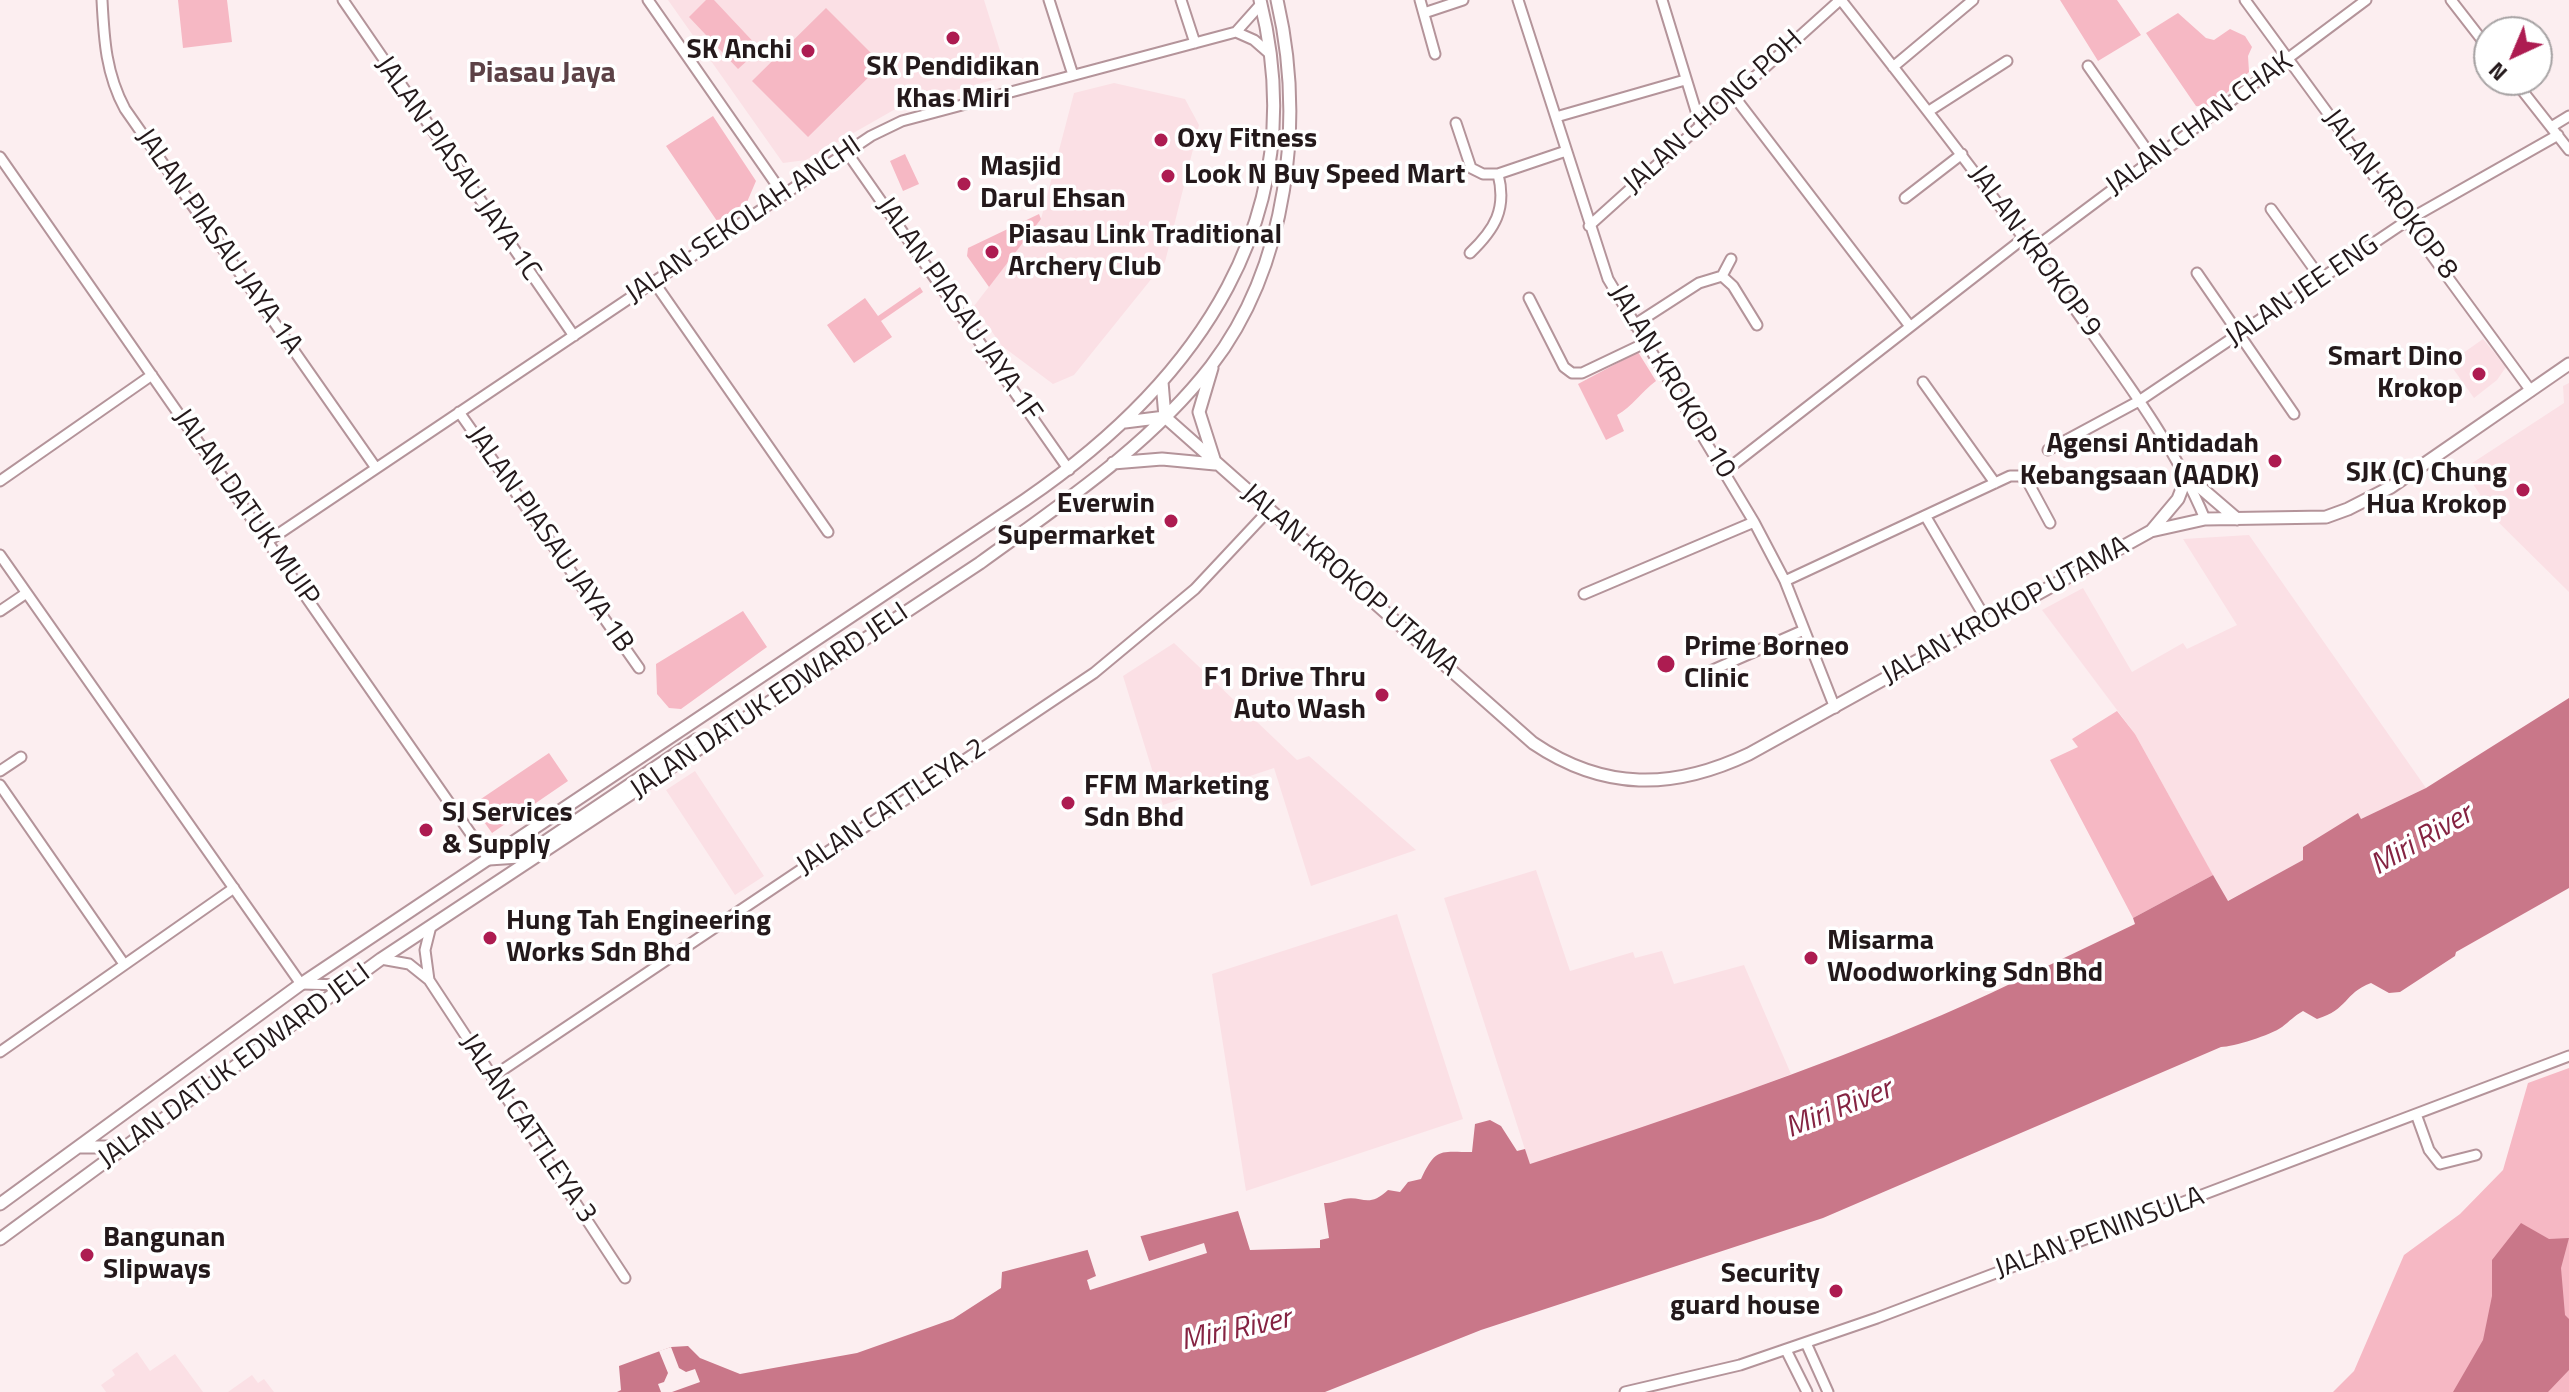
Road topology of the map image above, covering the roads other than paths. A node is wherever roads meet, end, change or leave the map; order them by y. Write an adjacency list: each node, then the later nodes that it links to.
1 (102, 0): 78 (street, JALAN PIASAU JAYA 1A)
2 (343, 0): 61 (street, JALAN PIASAU JAYA 1C)
3 (648, 0): 44 (street)
4 (1049, 0): 27 (street)
5 (1181, 0): 20 (street)
6 (1277, 0): 64 (street, JALAN DATUK EDWARD JELI)
7 (1420, 0): 17 (street)
8 (1463, 0): 17 (street)
9 (1518, 0): 33 (street, JALAN KROKOP 10)
10 (1662, 0): 28 (street)
11 (1840, 0): 26 (street, JALAN KROKOP 9); 29 (street, JALAN CHONG POH)
12 (1973, 0): 26 (street)
13 (2245, 0): 23 (street, JALAN KROKOP 8)
14 (2366, 0): 23 (street, JALAN CHAN CHAK)
15 (2451, 0): 18 (street)
16 (1260, 2): 19 (street); 21 (street, JALAN DATUK EDWARD JELI)
17 (1424, 13): 22 (street)
18 (2473, 28)
19 (1236, 32): 20 (street, JALAN SEKOLAH ANCHI); 21 (street)
20 (1195, 43): 27 (street, JALAN SEKOLAH ANCHI)
21 (1270, 54): 67 (street, JALAN DATUK EDWARD JELI)
22 (1435, 54)
23 (2289, 60): 42 (street, JALAN CHAN CHAK); 47 (street, JALAN KROKOP 8)
24 (2007, 61): 31 (street)
25 (2088, 66): 42 (street)
26 (1893, 67): 31 (street, JALAN KROKOP 9)
27 (1073, 75): 38 (street, JALAN SEKOLAH ANCHI)
28 (1685, 80): 33 (street); 35 (street)
29 (1733, 95): 35 (street, JALAN CHONG POH); 60 (street)
30 (2527, 96): 36 (street)
31 (1929, 111): 40 (street, JALAN KROKOP 9)
32 (2569, 116): 36 (street, JALAN JEE ENG)
33 (1556, 117): 39 (street, JALAN KROKOP 10)
34 (1456, 123): 43 (street)
35 (1700, 124): 48 (street, JALAN CHONG POH)
36 (2554, 131): 37 (street); 47 (street, JALAN JEE ENG)
37 (2569, 150)
38 (846, 151): 44 (street, JALAN SEKOLAH ANCHI); 79 (street, JALAN PIASAU JAYA 1F)
39 (1566, 151): 43 (street); 48 (street, JALAN KROKOP 10)
40 (1962, 154): 45 (street); 49 (street, JALAN KROKOP 9)
41 (0, 157): 66 (street, JALAN DATUK MUIP)
42 (2154, 160): 50 (street, JALAN CHAN CHAK)
43 (1498, 174): 51 (street)
44 (783, 194): 56 (street, JALAN SEKOLAH ANCHI)
45 (1905, 198)
46 (2271, 209): 55 (street)
47 (2408, 220): 55 (street, JALAN JEE ENG); 69 (street, JALAN KROKOP 8)
48 (1589, 226): 58 (street, JALAN KROKOP 10)
49 (2024, 238): 50 (street, JALAN KROKOP 9); 60 (street)
50 (2033, 249): 70 (street, JALAN KROKOP 9)
51 (1470, 253)
52 (1731, 259): 54 (street)
53 (2197, 273): 62 (street)
54 (1722, 276): 58 (street); 59 (street)
55 (2322, 280): 62 (street, JALAN JEE ENG)
56 (654, 282): 61 (street, JALAN SEKOLAH ANCHI); 91 (street)
57 (1529, 298): 63 (street)
58 (1634, 325): 63 (street, JALAN KROKOP 10)
59 (1757, 325)
60 (1909, 325): 80 (street)
61 (574, 336): 71 (street, JALAN SEKOLAH ANCHI)
62 (2238, 336): 70 (street, JALAN JEE ENG); 72 (street)
63 (1645, 343): 80 (street, JALAN KROKOP 10)
64 (1213, 364): 73 (street, JALAN DATUK EDWARD JELI); 77 (street)
65 (2569, 364): 69 (street, JALAN KROKOP UTAMA)
66 (152, 375): 82 (street); 92 (street, JALAN DATUK MUIP)
67 (1162, 382): 73 (street); 74 (street, JALAN DATUK EDWARD JELI)
68 (1923, 382): 83 (street)
69 (2531, 391): 87 (street, JALAN KROKOP UTAMA)
70 (2139, 401): 75 (street, JALAN JEE ENG); 81 (street, JALAN KROKOP 9)
71 (459, 412): 78 (street, JALAN SEKOLAH ANCHI); 100 (street, JALAN PIASAU JAYA 1B)
72 (2294, 414)
73 (1165, 417): 74 (street); 76 (street, JALAN DATUK EDWARD JELI); 77 (street, JALAN KROKOP UTAMA)
74 (1125, 422): 79 (street, JALAN DATUK EDWARD JELI)
75 (2048, 450)
76 (1113, 463): 77 (street); 103 (street, JALAN DATUK EDWARD JELI)
77 (1216, 464): 84 (street, JALAN KROKOP UTAMA)
78 (376, 468): 92 (street, JALAN SEKOLAH ANCHI)
79 (1069, 470): 107 (street, JALAN DATUK EDWARD JELI)
80 (1725, 471): 88 (street, JALAN KROKOP 10)
81 (2187, 476): 86 (street, JALAN KROKOP 9); 87 (street); 90 (street)
82 (0, 481)
83 (1995, 483): 85 (street); 89 (street)
84 (1269, 510): 102 (street, JALAN KROKOP UTAMA); 117 (street, JALAN CATTLEYA 2)
85 (1926, 517): 94 (street); 98 (street)
86 (2205, 519): 87 (street, JALAN KROKOP UTAMA); 90 (street, JALAN KROKOP UTAMA)
87 (2237, 519)
88 (1754, 522): 94 (street, JALAN KROKOP 10); 96 (street)
89 (2050, 523)
90 (2151, 531): 98 (street, JALAN KROKOP UTAMA)
91 (828, 532)
92 (268, 541): 107 (street, JALAN DATUK MUIP)
93 (0, 555): 95 (street)
94 (1785, 581): 99 (street, JALAN KROKOP 10)
95 (25, 594): 97 (street); 108 (street)
96 (1584, 594)
97 (0, 611)
98 (1987, 621): 102 (street, JALAN KROKOP UTAMA)
99 (1804, 630): 101 (street); 102 (street, JALAN KROKOP 10)
100 (639, 668)
101 (1692, 679)
102 (1835, 708)
103 (724, 733): 107 (street); 109 (street, JALAN DATUK EDWARD JELI)
104 (21, 757): 105 (street)
105 (0, 771)
106 (0, 785): 111 (street)
107 (489, 860): 113 (street, JALAN DATUK EDWARD JELI)
108 (234, 888): 111 (street); 113 (street)
109 (431, 926): 110 (street, JALAN DATUK EDWARD JELI); 112 (street)
110 (381, 959): 112 (street, JALAN CATTLEYA 3); 114 (street, JALAN DATUK EDWARD JELI)
111 (124, 964): 115 (street)
112 (429, 980): 117 (street, JALAN CATTLEYA 3)
113 (301, 984): 114 (street); 119 (street, JALAN DATUK EDWARD JELI)
114 (346, 985): 120 (street, JALAN DATUK EDWARD JELI)
115 (0, 1051)
116 (2569, 1056): 118 (street, JALAN PENINSULA)
117 (492, 1077): 124 (street, JALAN CATTLEYA 3)
118 (2416, 1114): 121 (street); 125 (street, JALAN PENINSULA)
119 (79, 1147): 120 (street); 122 (street, JALAN DATUK EDWARD JELI)
120 (124, 1147): 123 (street, JALAN DATUK EDWARD JELI)
121 (2476, 1155)
122 (0, 1204)
123 (0, 1239)
124 (625, 1278)
125 (1806, 1343): 126 (street, JALAN PENINSULA); 129 (street)
126 (1786, 1350): 127 (street, JALAN PENINSULA); 128 (street)
127 (1625, 1392)
128 (1807, 1392)
129 (1828, 1392)

